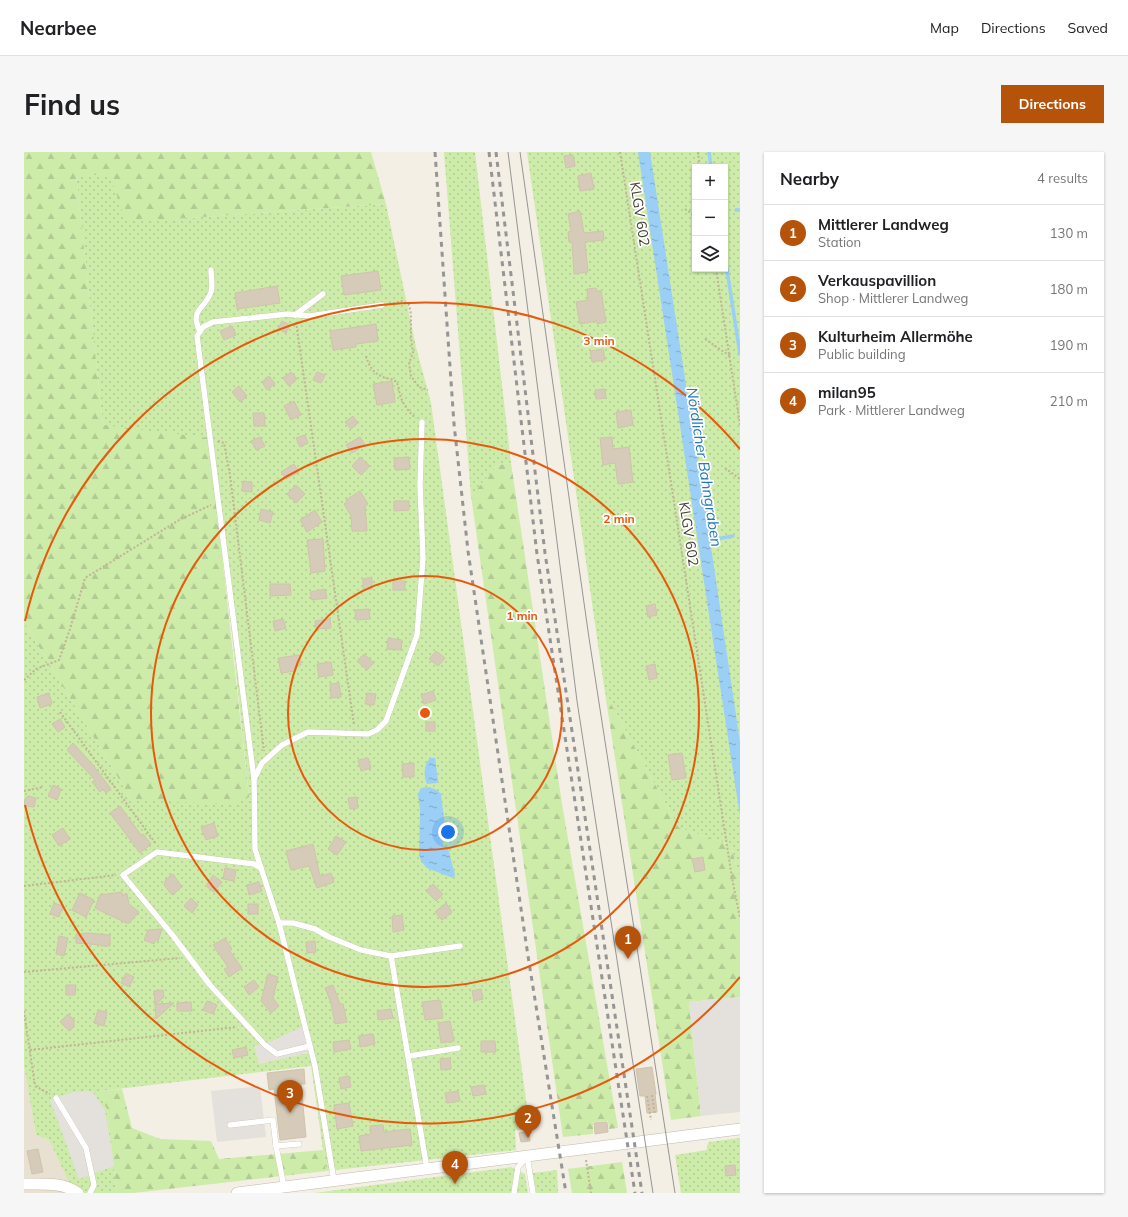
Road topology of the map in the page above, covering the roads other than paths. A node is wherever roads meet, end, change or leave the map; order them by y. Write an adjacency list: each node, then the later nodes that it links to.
1 (211, 270): 5 (lane)
2 (323, 294): 4 (lane)
3 (382, 305): 4 (lane)
4 (295, 315): 5 (lane)
5 (200, 332): 7 (lane)
6 (422, 422): 7 (lane)
7 (254, 779): 8 (lane)
8 (261, 868): 9 (lane); 12 (lane)
9 (278, 923): 11 (lane); 12 (lane)
10 (460, 946): 11 (lane)
11 (391, 956): 14 (lane)
12 (310, 1046): 22 (lane)
13 (458, 1048): 14 (lane)
14 (409, 1056): 21 (lane)
15 (56, 1098): 26 (lane)
16 (230, 1125): 19 (lane)
17 (740, 1129): 20 (street)
18 (299, 1144): 19 (lane)
19 (276, 1146): 24 (lane)
20 (527, 1156): 21 (street); 28 (lane); 29 (lane)
21 (427, 1169): 22 (street)
22 (334, 1181): 24 (street)
23 (24, 1184): 25 (street)
24 (284, 1187): 27 (street)
25 (78, 1193)
26 (90, 1193)
27 (237, 1193)
28 (514, 1193)
29 (533, 1193)

